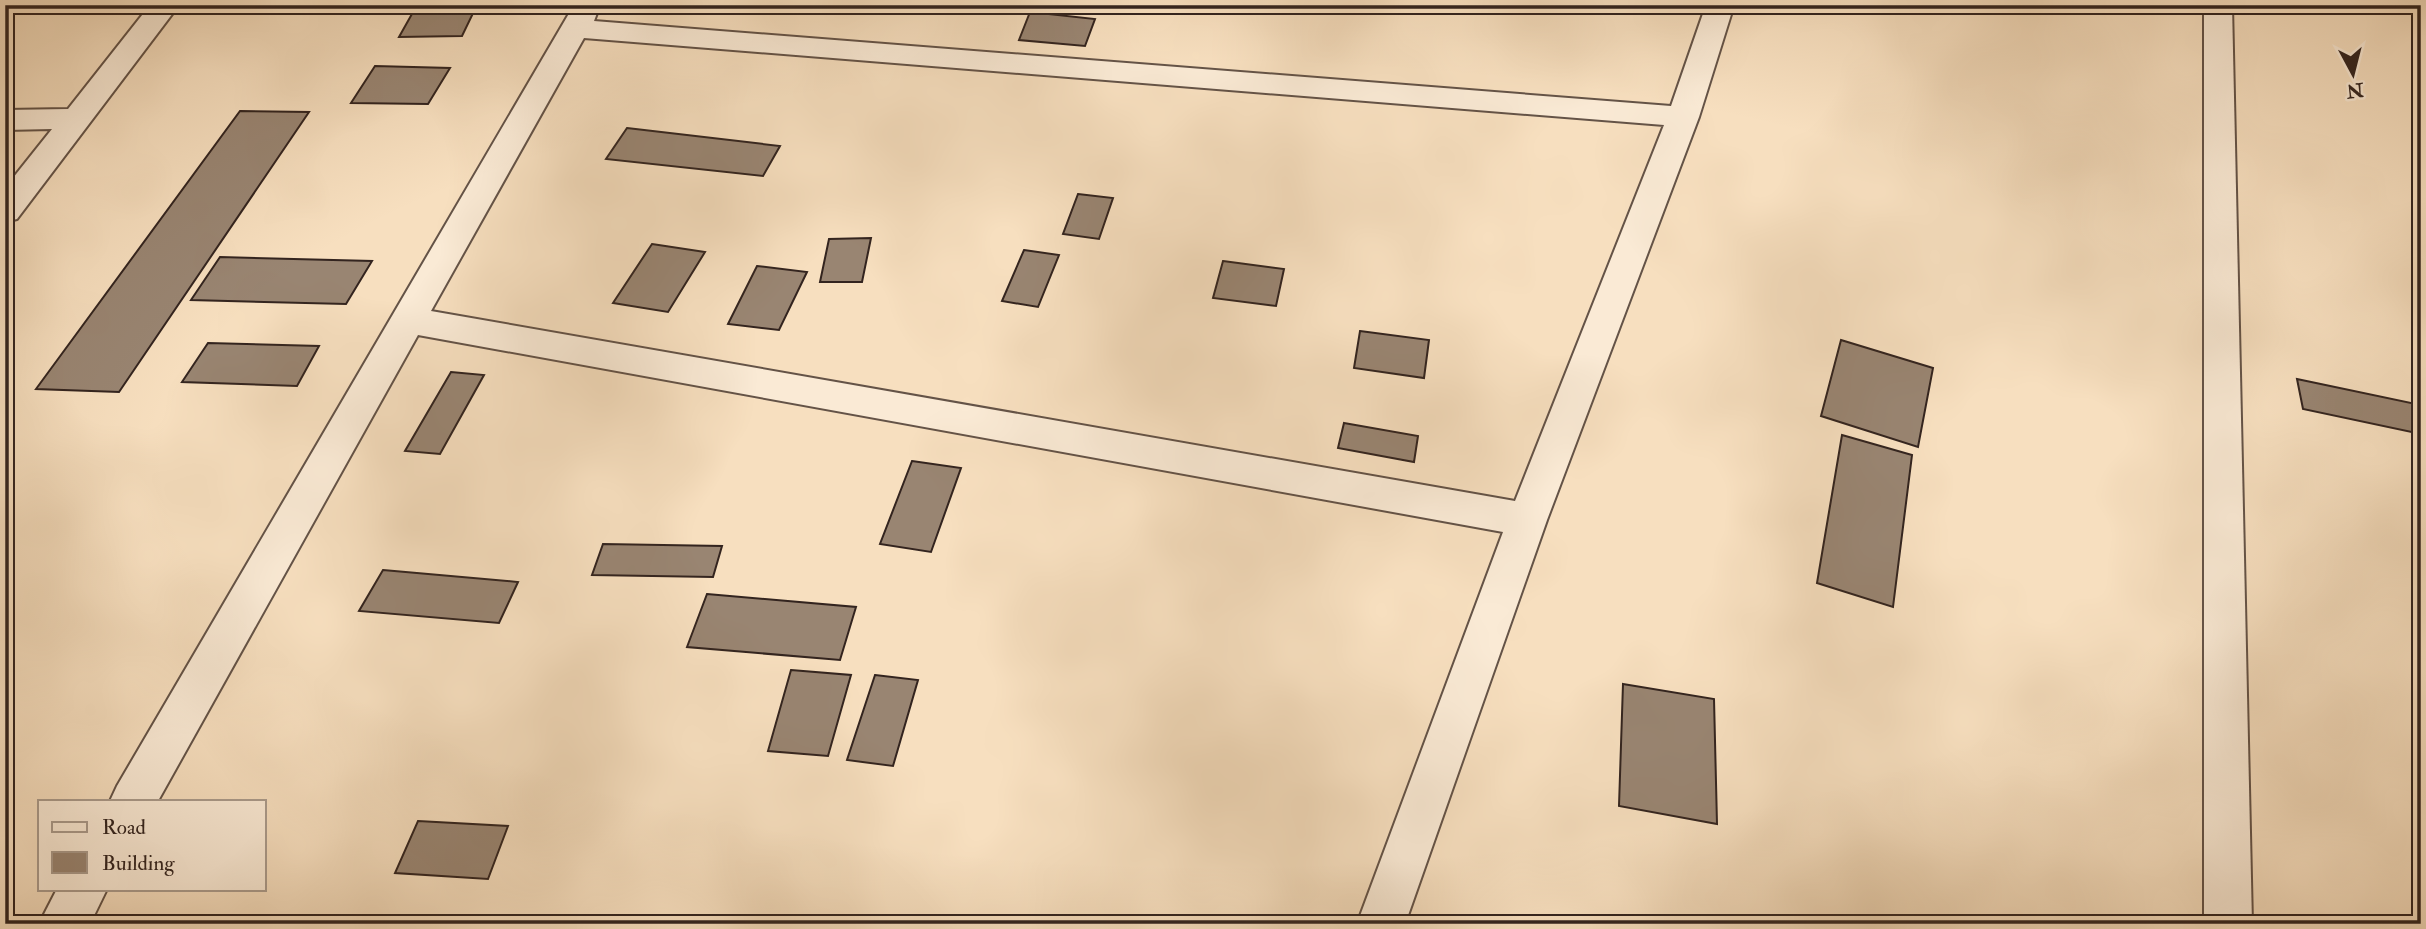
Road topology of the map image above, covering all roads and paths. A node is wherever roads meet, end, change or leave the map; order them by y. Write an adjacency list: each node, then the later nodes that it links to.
1 (165, 5): 6 (street)
2 (1720, 5): 5 (street)
3 (2218, 5): 15 (street)
4 (582, 17): 5 (street); 9 (street)
5 (1683, 117): 10 (street)
6 (77, 119): 7 (street); 8 (street)
7 (5, 120)
8 (5, 211)
9 (408, 320): 10 (street); 11 (street)
10 (1527, 520): 14 (street)
11 (134, 800)
12 (82, 890): 13 (street)
13 (63, 924)
14 (1381, 924)
15 (2228, 924)

